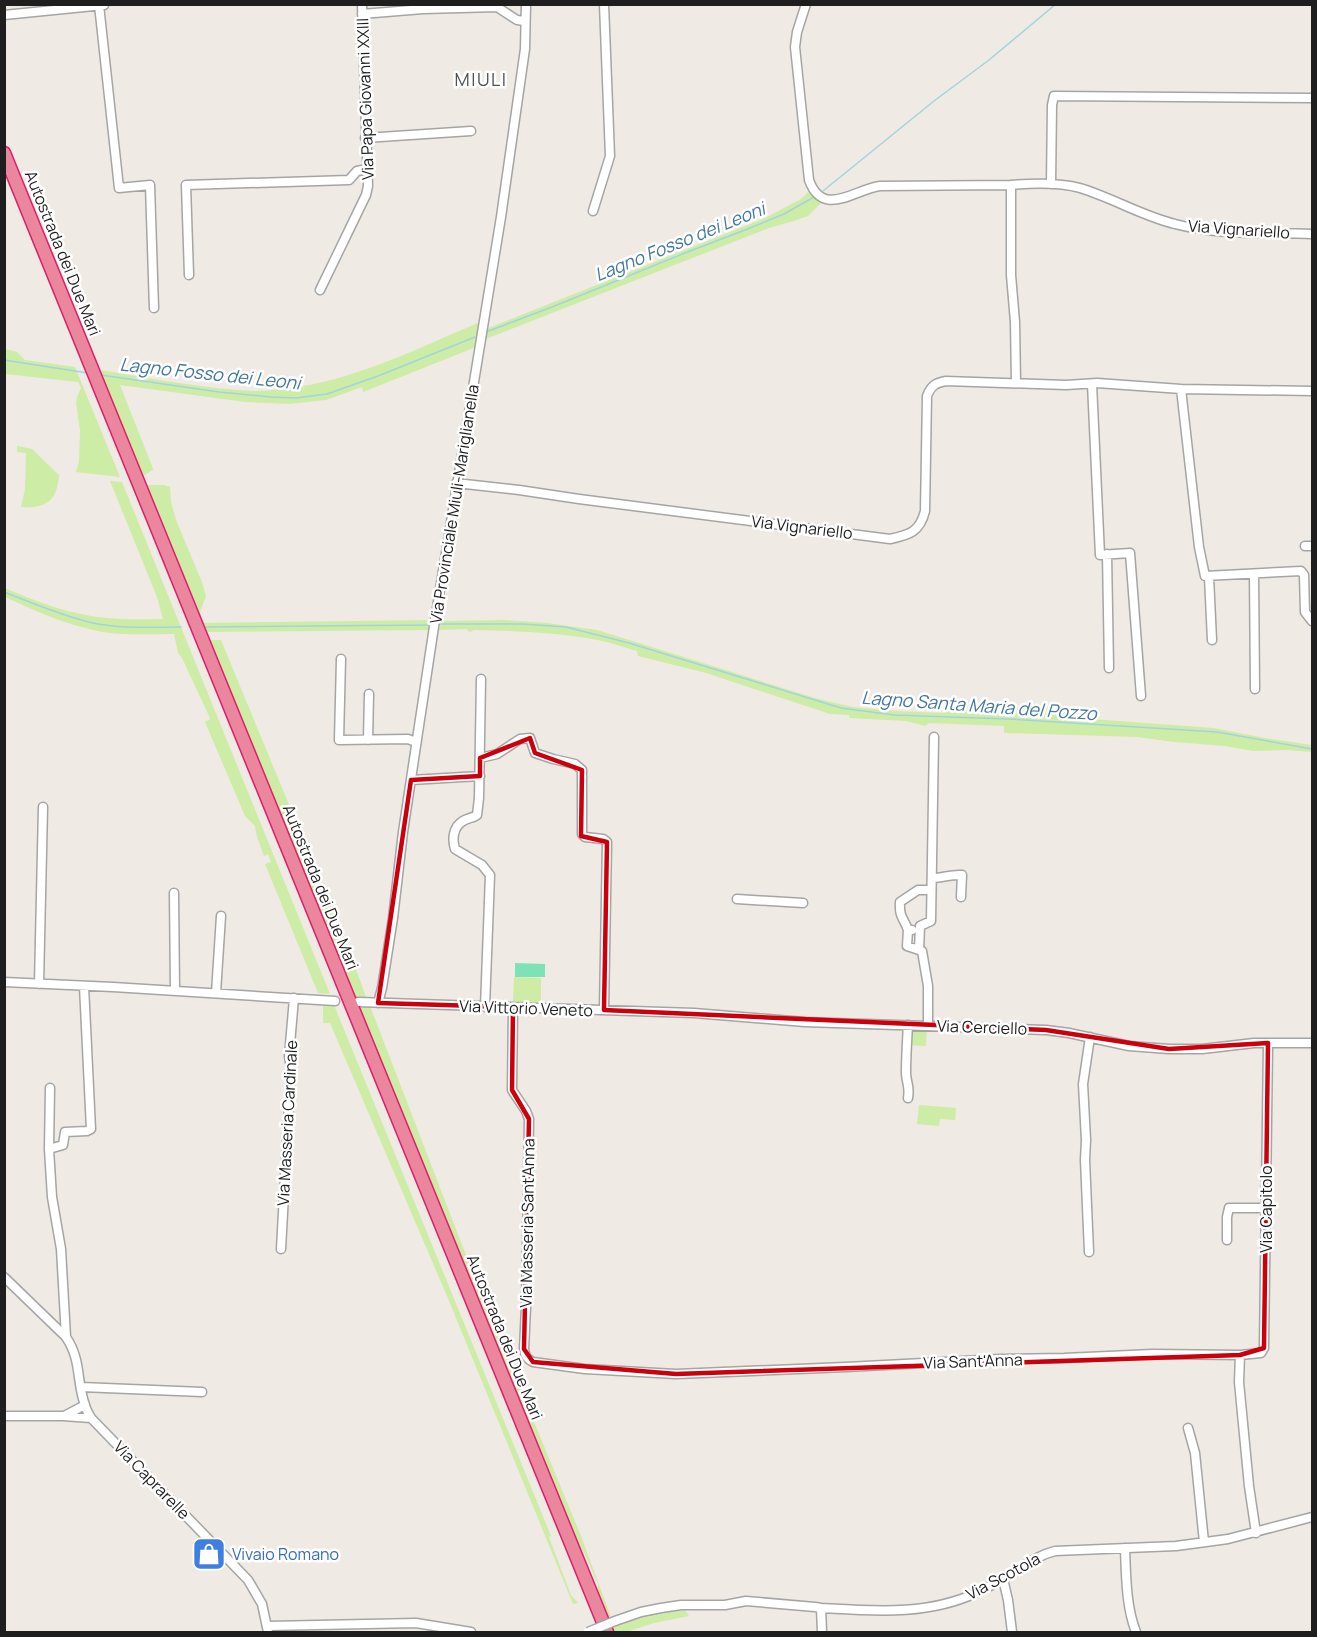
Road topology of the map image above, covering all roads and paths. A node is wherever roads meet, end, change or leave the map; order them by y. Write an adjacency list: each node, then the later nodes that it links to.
1 (104, 4): 6 (street)
2 (362, 4): 8 (street, Via Papa Giovanni XXIII)
3 (526, 4): 10 (street, Via Provinciale Miuli-Mariglianella)
4 (604, 4): 19 (street)
5 (806, 4): 18 (street, Via Vignariello)
6 (99, 5): 7 (street); 23 (street)
7 (54, 7): 9 (street)
8 (362, 14): 10 (street); 13 (street, Via Papa Giovanni XXIII)
9 (4, 15)
10 (525, 21): 30 (street, Via Provinciale Miuli-Mariglianella)
11 (1312, 98): 17 (street)
12 (471, 131): 13 (street)
13 (365, 138): 15 (street, Via Papa Giovanni XXIII)
14 (4, 153): 24 (highway, Autostrada dei Due Mari)
15 (367, 169): 21 (street); 22 (street, Via Papa Giovanni XXIII)
16 (4, 174): 24 (highway, Autostrada dei Due Mari)
17 (1051, 184): 18 (street, Via Vignariello); 20 (street, Via Vignariello)
18 (1011, 185): 25 (street)
19 (593, 211)
20 (1312, 234)
21 (189, 275)
22 (320, 291)
23 (154, 308)
24 (80, 347): 29 (highway, Autostrada dei Due Mari)
25 (1016, 383): 26 (street, Via Vignariello); 30 (street, Via Vignariello)
26 (1092, 384): 27 (street, Via Vignariello); 31 (street)
27 (1181, 389): 28 (street, Via Vignariello); 33 (street)
28 (1312, 391)
29 (101, 399): 106 (highway, Autostrada dei Due Mari); 107 (highway, Autostrada dei Due Mari)
30 (456, 483): 44 (street, Via Provinciale Miuli-Mariglianella)
31 (1107, 554): 37 (street); 41 (street)
32 (1254, 574): 33 (street); 34 (street); 39 (street)
33 (1209, 577): 35 (street)
34 (1312, 621)
35 (1212, 640)
36 (341, 659): 43 (street)
37 (1109, 668)
38 (481, 679): 45 (street)
39 (1255, 689)
40 (369, 694): 43 (street)
41 (1141, 696)
42 (933, 737): 49 (street)
43 (368, 740): 44 (street)
44 (416, 742): 47 (street, Via Provinciale Miuli-Mariglianella)
45 (480, 758): 46 (street); 70 (street)
46 (480, 776): 47 (street); 68 (street)
47 (411, 780): 67 (street, Via Provinciale Miuli-Mariglianella)
48 (43, 807): 60 (street)
49 (932, 878): 50 (street); 52 (street)
50 (931, 890): 56 (street); 57 (street)
51 (174, 893): 62 (street)
52 (961, 897)
53 (737, 899): 54 (street)
54 (803, 903)
55 (221, 916): 63 (street)
56 (908, 930): 57 (street); 58 (street)
57 (920, 930): 58 (street)
58 (919, 950): 73 (street)
59 (4, 982): 60 (street)
60 (39, 984): 61 (street)
61 (84, 986): 62 (street); 79 (street)
62 (175, 991): 63 (street)
63 (216, 993): 64 (street)
64 (294, 998): 65 (street); 82 (street, Via Masseria Cardinale)
65 (335, 1001)
66 (358, 1002): 67 (street, Via Vittorio Veneto)
67 (378, 1003): 68 (street, Via Vittorio Veneto)
68 (485, 1007): 69 (street, Via Vittorio Veneto)
69 (513, 1007): 70 (street, Via Vittorio Veneto); 87 (street, Via Masseria Sant'Anna)
70 (604, 1010): 71 (street, Via Vittorio Veneto)
71 (694, 1013): 72 (street, Via Cerciello)
72 (908, 1024): 73 (street, Via Cerciello); 78 (street)
73 (928, 1025): 74 (street, Via Cerciello)
74 (1090, 1037): 75 (street, Via Cerciello); 83 (street)
75 (1268, 1043): 76 (street, Via Cerciello); 80 (street, Via Capitolo)
76 (1312, 1043)
77 (50, 1088): 79 (street)
78 (908, 1098)
79 (49, 1149): 85 (street)
80 (1266, 1208): 81 (street); 86 (street, Via Capitolo)
81 (1227, 1240)
82 (281, 1249)
83 (1089, 1252)
84 (4, 1277): 85 (street)
85 (66, 1336): 88 (street)
86 (1240, 1355): 87 (street, Via Sant'Anna); 96 (street)
87 (529, 1360)
88 (81, 1387): 89 (street); 90 (street)
89 (202, 1392)
90 (84, 1406): 92 (street); 93 (street, Via Caprarelle)
91 (4, 1416): 92 (street)
92 (63, 1416): 93 (street)
93 (91, 1418): 102 (street, Via Caprarelle)
94 (1188, 1428): 97 (street)
95 (1312, 1517): 96 (street, Via Scotola)
96 (1256, 1533): 97 (street, Via Scotola)
97 (1204, 1542): 98 (street, Via Scotola)
98 (1125, 1548): 99 (street, Via Scotola); 110 (street)
99 (1002, 1579): 100 (street, Via Scotola); 109 (street)
100 (820, 1608): 105 (street, Via Scotola, bridge); 108 (street)
101 (402, 1623): 102 (street); 103 (street); 104 (street)
102 (268, 1629)
103 (407, 1632)
104 (471, 1632)
105 (588, 1632)
106 (598, 1632)
107 (607, 1632)
108 (822, 1632)
109 (1012, 1632)
110 (1136, 1632)

